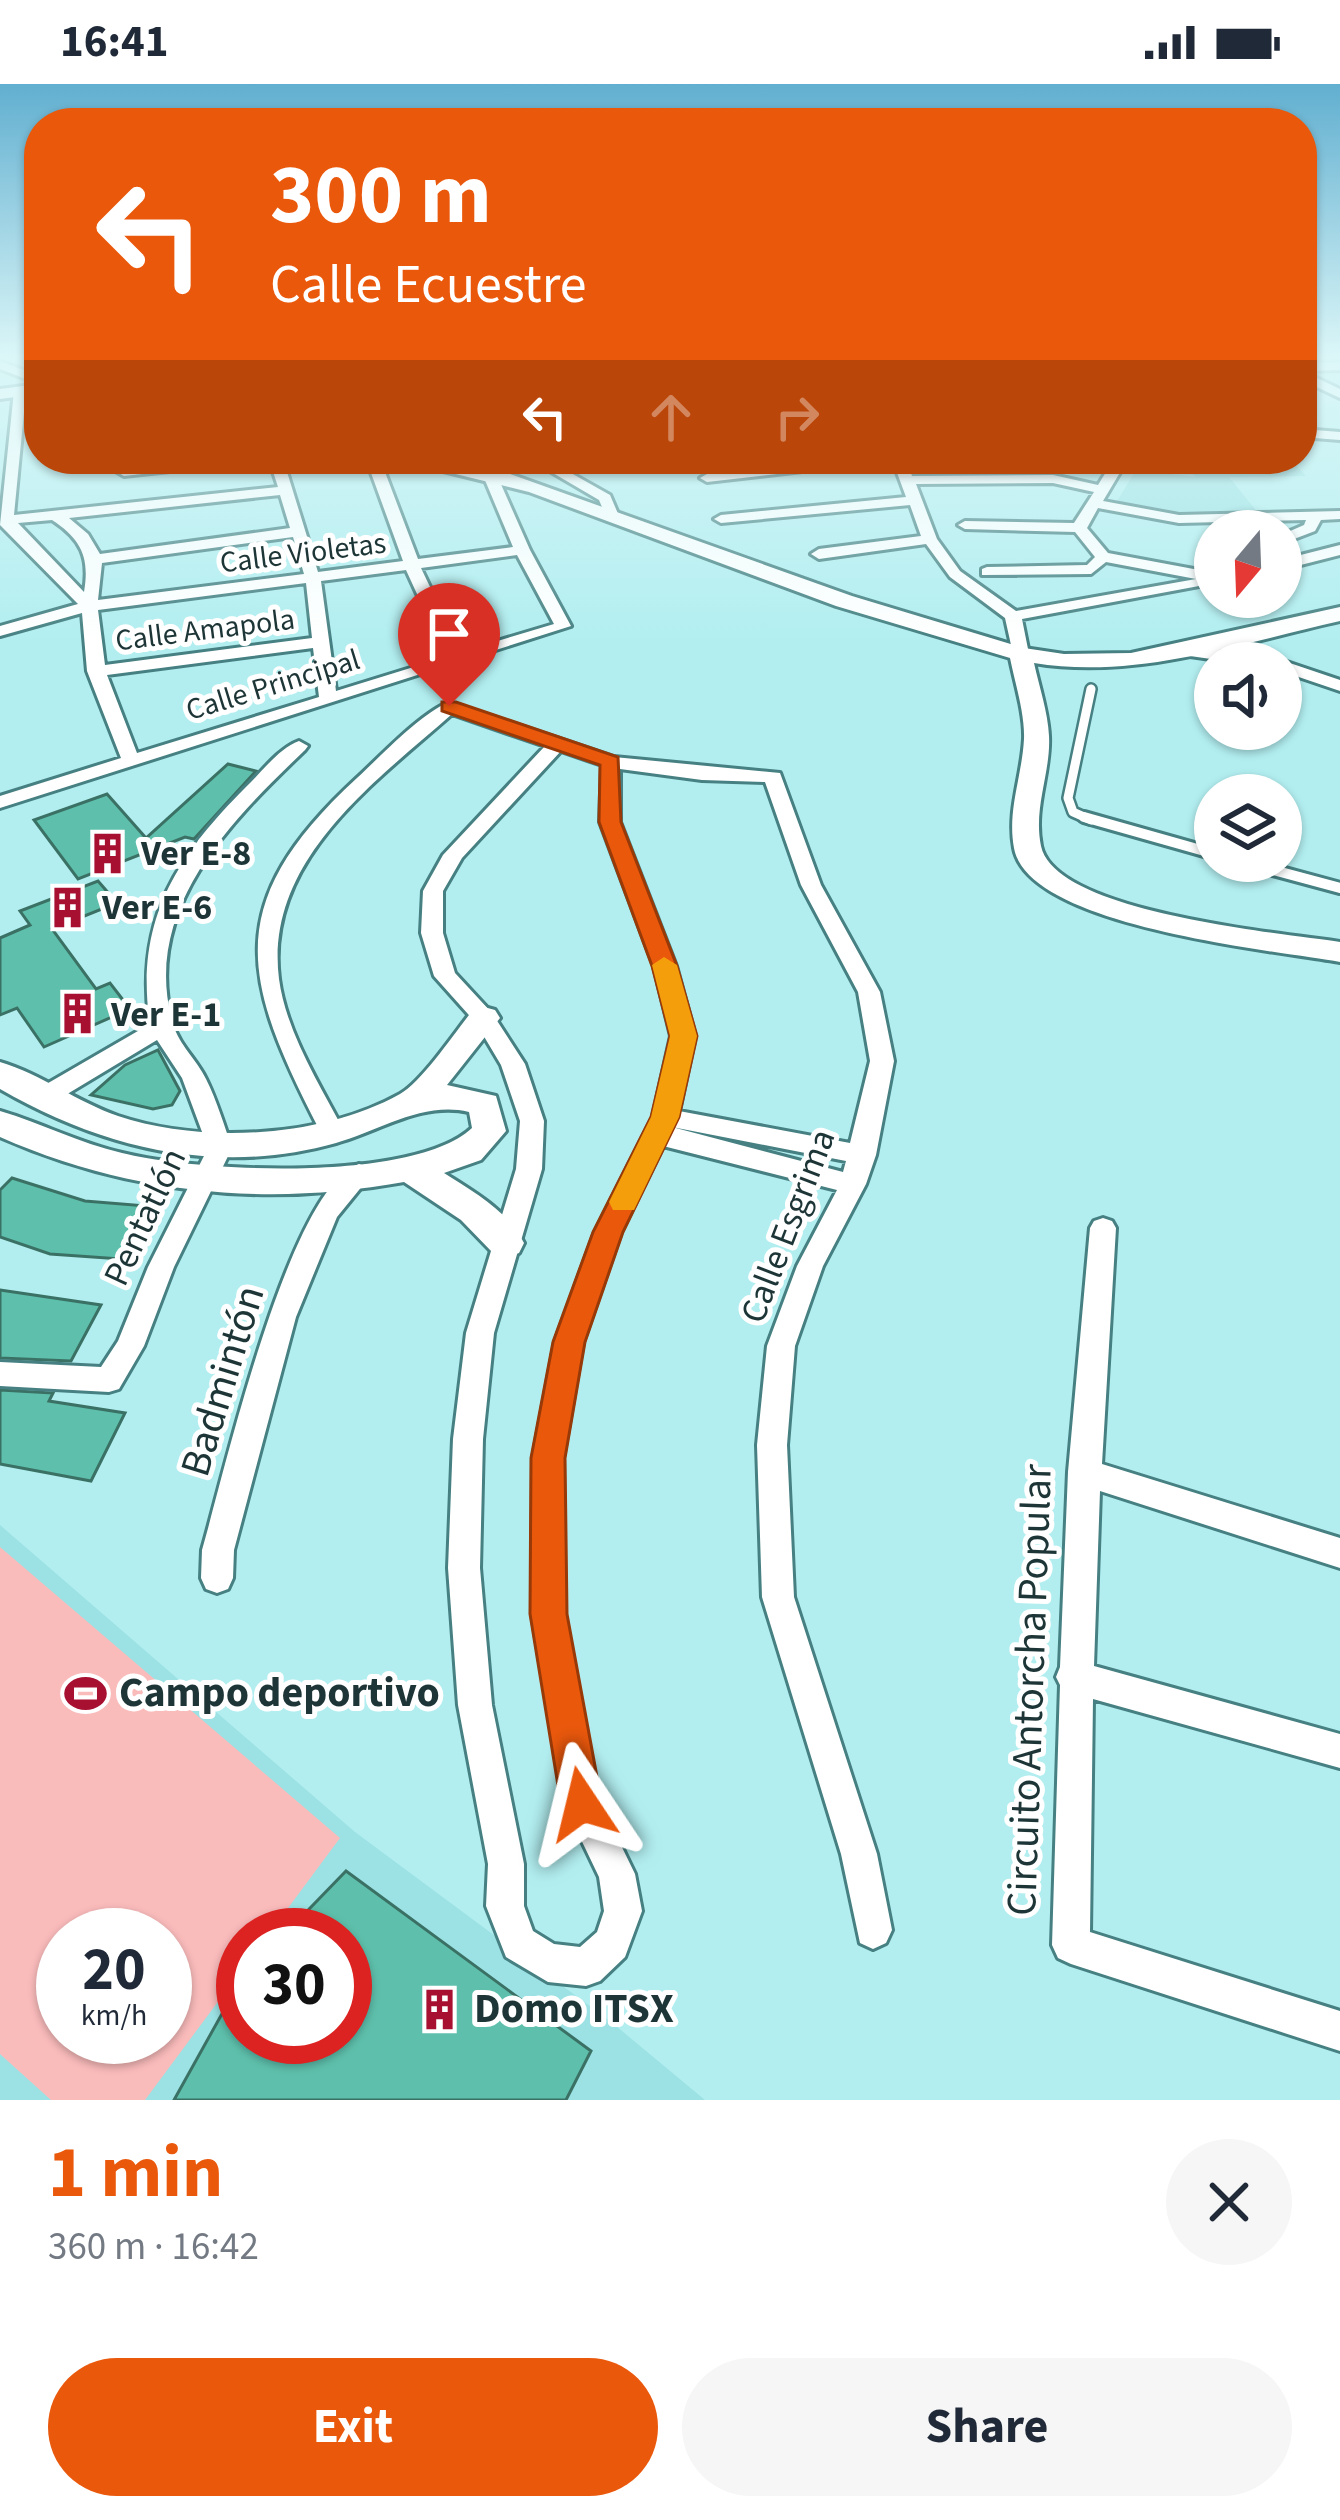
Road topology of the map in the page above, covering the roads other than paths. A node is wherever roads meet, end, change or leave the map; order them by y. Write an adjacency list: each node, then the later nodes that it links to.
1 (18, 454): 22 (street)
2 (123, 474): 16 (street)
3 (282, 474): 13 (street)
4 (378, 474): 34 (street)
5 (489, 474): 28 (street)
6 (492, 474): 20 (street)
7 (563, 474): 20 (street)
8 (741, 474): 11 (street)
9 (906, 474): 12 (street)
10 (1112, 474): 14 (street)
11 (706, 478)
12 (909, 480): 14 (street); 15 (street)
13 (288, 490): 16 (street); 26 (street)
14 (1097, 497): 18 (street); 24 (street)
15 (915, 500): 21 (street); 27 (street)
16 (121, 508): 19 (street)
17 (1340, 514): 18 (street)
18 (1316, 515): 25 (street)
19 (56, 516): 22 (street); 32 (street)
20 (612, 516): 46 (street)
21 (722, 519)
22 (3, 520): 39 (street)
23 (965, 526): 24 (street)
24 (1079, 528): 31 (street)
25 (1302, 531)
26 (295, 532): 32 (street); 37 (street)
27 (930, 539): 30 (street); 41 (street)
28 (522, 550): 34 (street, Calle Violetas); 47 (street, Calle Principal)
29 (1340, 550): 33 (street)
30 (819, 554)
31 (1103, 557): 35 (street); 36 (street)
32 (95, 559): 39 (street)
33 (1302, 560)
34 (412, 567): 37 (street, Calle Violetas); 47 (street)
35 (987, 572)
36 (1194, 575)
37 (313, 579): 39 (street, Calle Violetas); 43 (street)
38 (1194, 583): 41 (street)
39 (89, 606): 42 (street, Calle Violetas); 48 (street)
40 (1340, 614): 44 (street)
41 (1013, 616): 46 (street)
42 (0, 631)
43 (321, 642): 48 (street, Calle Amapola); 52 (street)
44 (1177, 649): 45 (street); 46 (street)
45 (1194, 652)
46 (1022, 654): 61 (street)
47 (456, 660): 52 (street, Calle Principal)
48 (96, 671): 55 (street)
49 (1302, 673): 50 (street)
50 (1340, 686)
51 (1091, 689): 58 (lane)
52 (328, 698): 55 (street, Calle Principal)
53 (556, 745): 56 (street); 62 (street); 69 (street)
54 (299, 746): 63 (street, Pentatlón)
55 (131, 760): 57 (street, Calle Principal)
56 (611, 761): 68 (street); 71 (street, Calle Esgrima)
57 (0, 802)
58 (1194, 849)
59 (1302, 878): 60 (lane)
60 (1340, 888)
61 (1340, 952)
62 (484, 1018): 66 (street); 79 (street)
63 (162, 1027): 65 (street); 70 (street, Pentatlón)
64 (0, 1074): 65 (street)
65 (40, 1099): 70 (street)
66 (414, 1102): 69 (street); 72 (street)
67 (0, 1123): 75 (street)
68 (662, 1126): 71 (street); 76 (street); 79 (street)
69 (332, 1131): 70 (street)
70 (220, 1148): 75 (street, Pentatlón)
71 (863, 1156): 76 (street, Calle Esgrima)
72 (412, 1170): 73 (street); 79 (street)
73 (359, 1174): 74 (street); 77 (street, Badmintón)
74 (304, 1179): 75 (street); 77 (street)
75 (204, 1181): 80 (street, Pentatlón)
76 (853, 1184): 86 (street, Calle Esgrima)
77 (326, 1212): 83 (street, Badmintón)
78 (1103, 1228): 81 (street, Circuito Antorcha Popular)
79 (506, 1243)
80 (0, 1373)
81 (1083, 1472): 82 (street); 84 (street, Circuito Antorcha Popular)
82 (1340, 1553)
83 (217, 1578)
84 (1073, 1677): 85 (street); 87 (street, Circuito Antorcha Popular)
85 (1340, 1751)
86 (873, 1930)
87 (1340, 2031)

